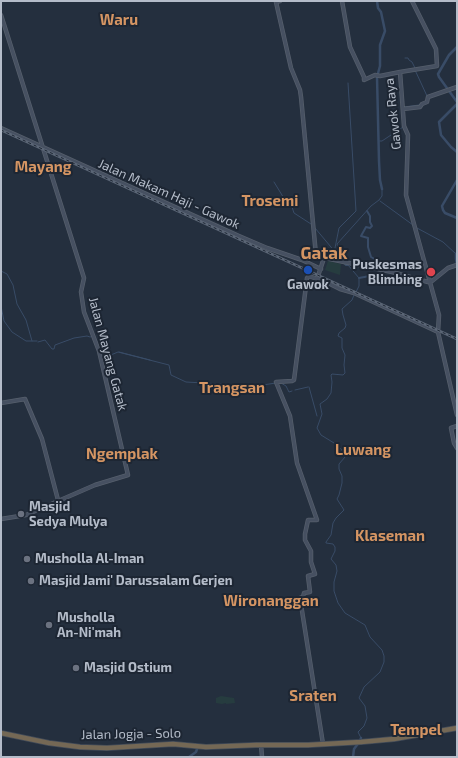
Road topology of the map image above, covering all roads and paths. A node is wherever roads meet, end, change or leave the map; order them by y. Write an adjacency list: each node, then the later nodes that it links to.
1 (280, 1): 10 (street)
2 (342, 1): 5 (street, Gawok Raya)
3 (412, 1): 5 (street)
4 (1, 15): 9 (street, Jalan Mayang Gatak)
5 (400, 72): 7 (street, Gawok Raya)
6 (457, 87): 7 (street)
7 (403, 108): 14 (street, Gawok Raya)
8 (1, 128): 9 (street, Jalan Makam Haji - Gawok)
9 (42, 146): 12 (street, Jalan Makam Haji - Gawok); 20 (street, Jalan Mayang Gatak)
10 (324, 258): 12 (street); 14 (street)
11 (456, 265): 14 (street)
12 (321, 269): 13 (street)
13 (318, 278): 15 (street); 25 (street)
14 (430, 282): 15 (street, Gawok Raya)
15 (438, 332): 17 (street, Gawok Raya)
16 (1, 403): 20 (street)
17 (457, 415)
18 (457, 426): 19 (street)
19 (457, 448)
20 (59, 499): 21 (street)
21 (1, 519)
22 (457, 727): 25 (highway, Jalan Jogja - Solo)
23 (1, 732): 24 (highway, Jalan Jogja - Solo)
24 (261, 744): 25 (highway, Jalan Jogja - Solo); 26 (street)
25 (323, 744)
26 (262, 757)

